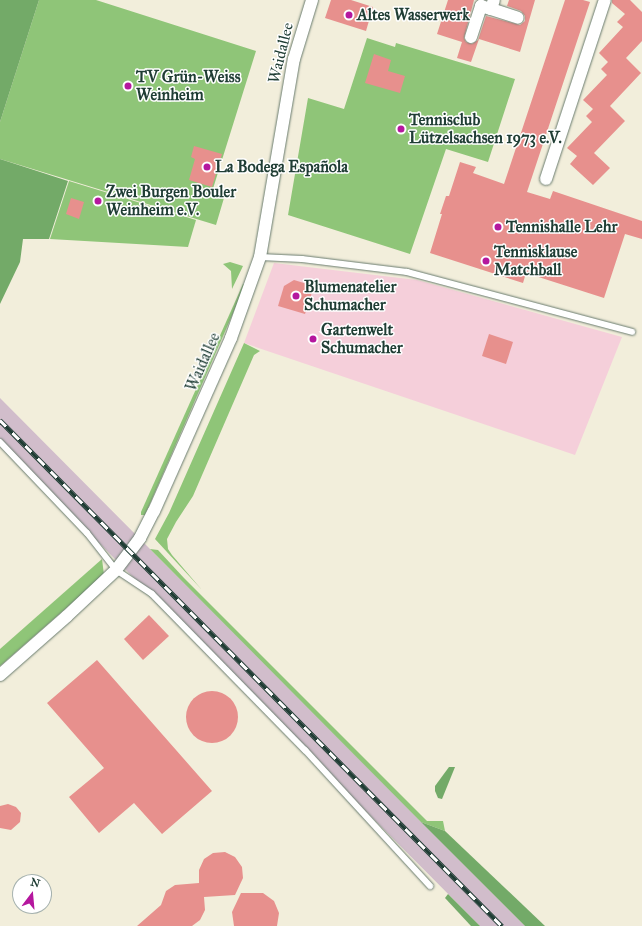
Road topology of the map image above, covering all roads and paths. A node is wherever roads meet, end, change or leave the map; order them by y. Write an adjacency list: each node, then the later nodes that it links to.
1 (312, 0): 7 (street, Waidallee)
2 (606, 0): 6 (street)
3 (492, 4): 4 (street); 5 (street)
4 (518, 18)
5 (471, 37)
6 (546, 179)
7 (260, 257): 8 (lane); 10 (street, Waidallee)
8 (632, 332)
9 (0, 442): 10 (lane)
10 (116, 570): 11 (street, Waidallee); 12 (lane)
11 (0, 675)
12 (430, 886)

